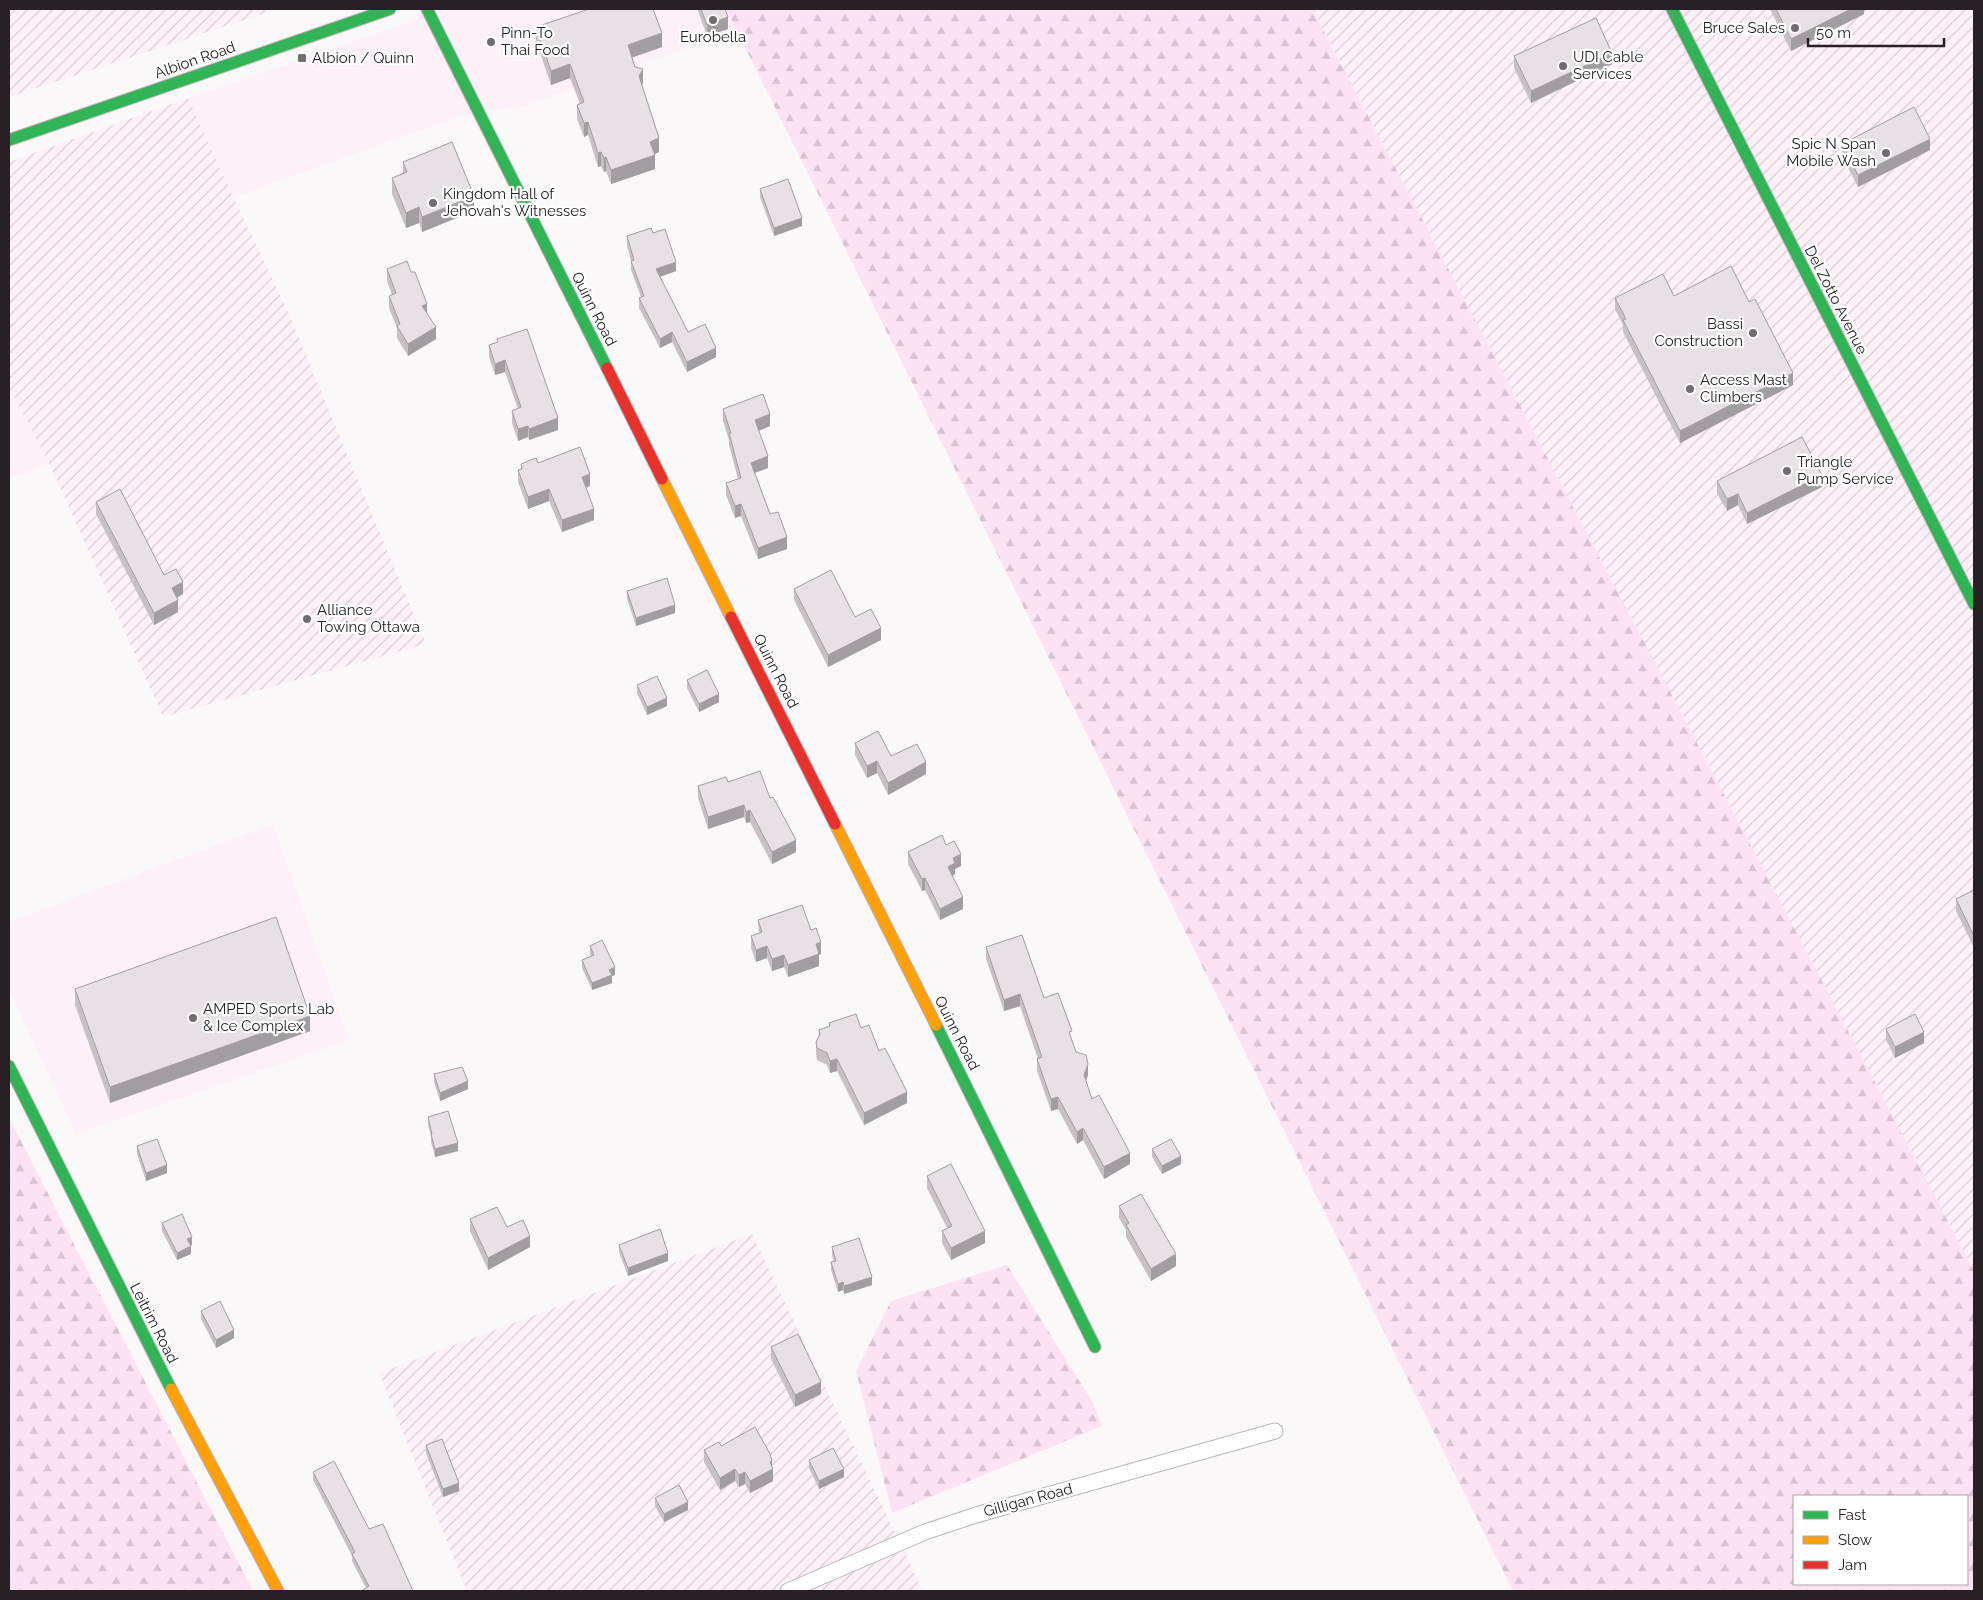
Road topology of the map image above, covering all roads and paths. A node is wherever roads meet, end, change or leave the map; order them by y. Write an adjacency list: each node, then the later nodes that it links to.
1 (390, 9): 4 (street, Albion Road)
2 (427, 9): 7 (street, Quinn Road)
3 (1672, 9): 5 (street, Del Zotto Avenue)
4 (9, 140)
5 (1974, 604)
6 (9, 1066): 9 (street, Leitrim Road)
7 (1095, 1347)
8 (1275, 1431): 10 (street, Gilligan Road)
9 (278, 1591)
10 (788, 1591)

